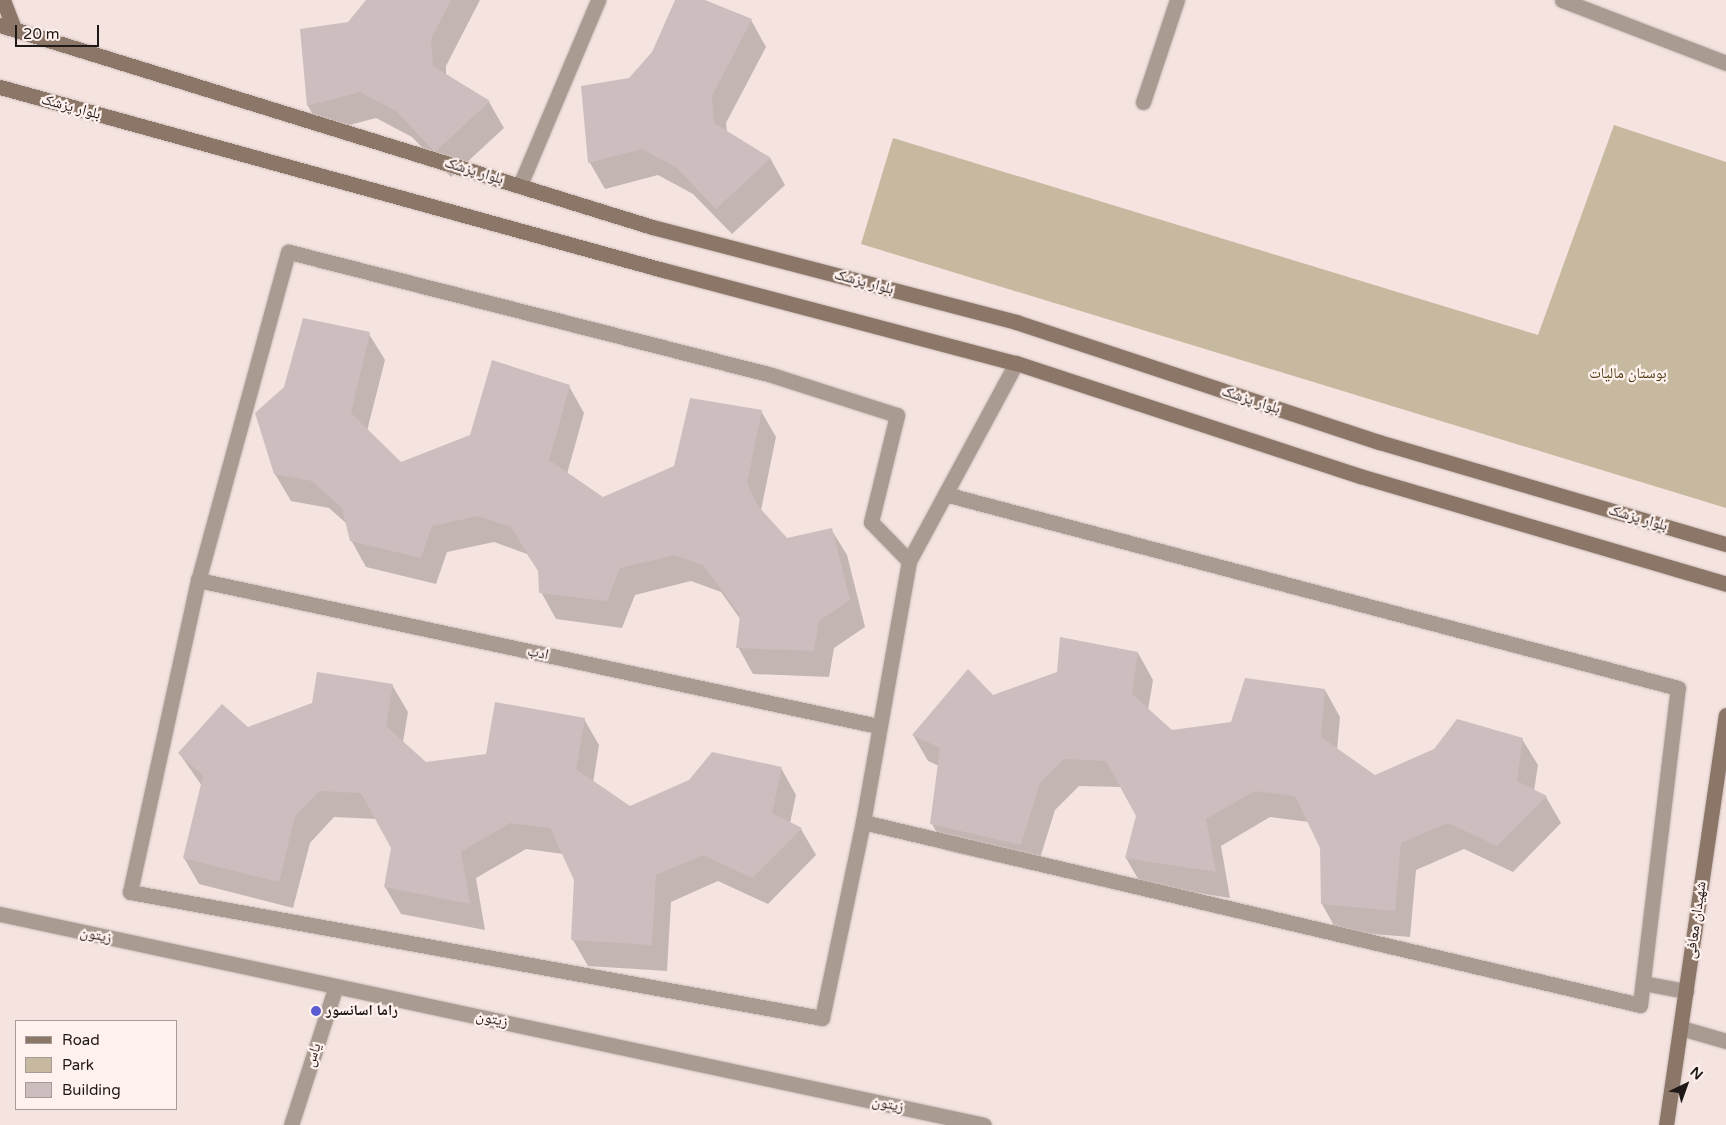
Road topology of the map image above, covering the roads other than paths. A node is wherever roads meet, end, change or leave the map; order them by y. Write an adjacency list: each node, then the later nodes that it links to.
1 (3, 0): 5 (main road)
2 (598, 0): 9 (street)
3 (1177, 0): 8 (street)
4 (1562, 0): 6 (street)
5 (7, 27): 9 (main road, بلوار پزشک)
6 (1726, 63)
7 (0, 88): 10 (main road, بلوار پزشک)
8 (1143, 102)
9 (520, 186): 12 (main road, بلوار پزشک)
10 (1016, 363): 11 (street); 15 (main road, بلوار پزشک)
11 (945, 494): 13 (street); 20 (street)
12 (1726, 544)
13 (909, 561): 14 (street); 17 (street)
14 (198, 580): 17 (street, ادب); 18 (street)
15 (1726, 584)
16 (1726, 715): 22 (main road, شهیدان معافی)
17 (878, 726): 18 (street)
18 (863, 822): 20 (street)
19 (0, 914): 21 (street, زیتون)
20 (1643, 983): 22 (street)
21 (336, 986): 25 (street, یاس); 26 (street, زیتون)
22 (1686, 991): 23 (main road, شهیدان معافی)
23 (1681, 1028): 24 (street); 27 (main road, شهیدان معافی)
24 (1726, 1041)
25 (291, 1125)
26 (982, 1125)
27 (1666, 1125)

